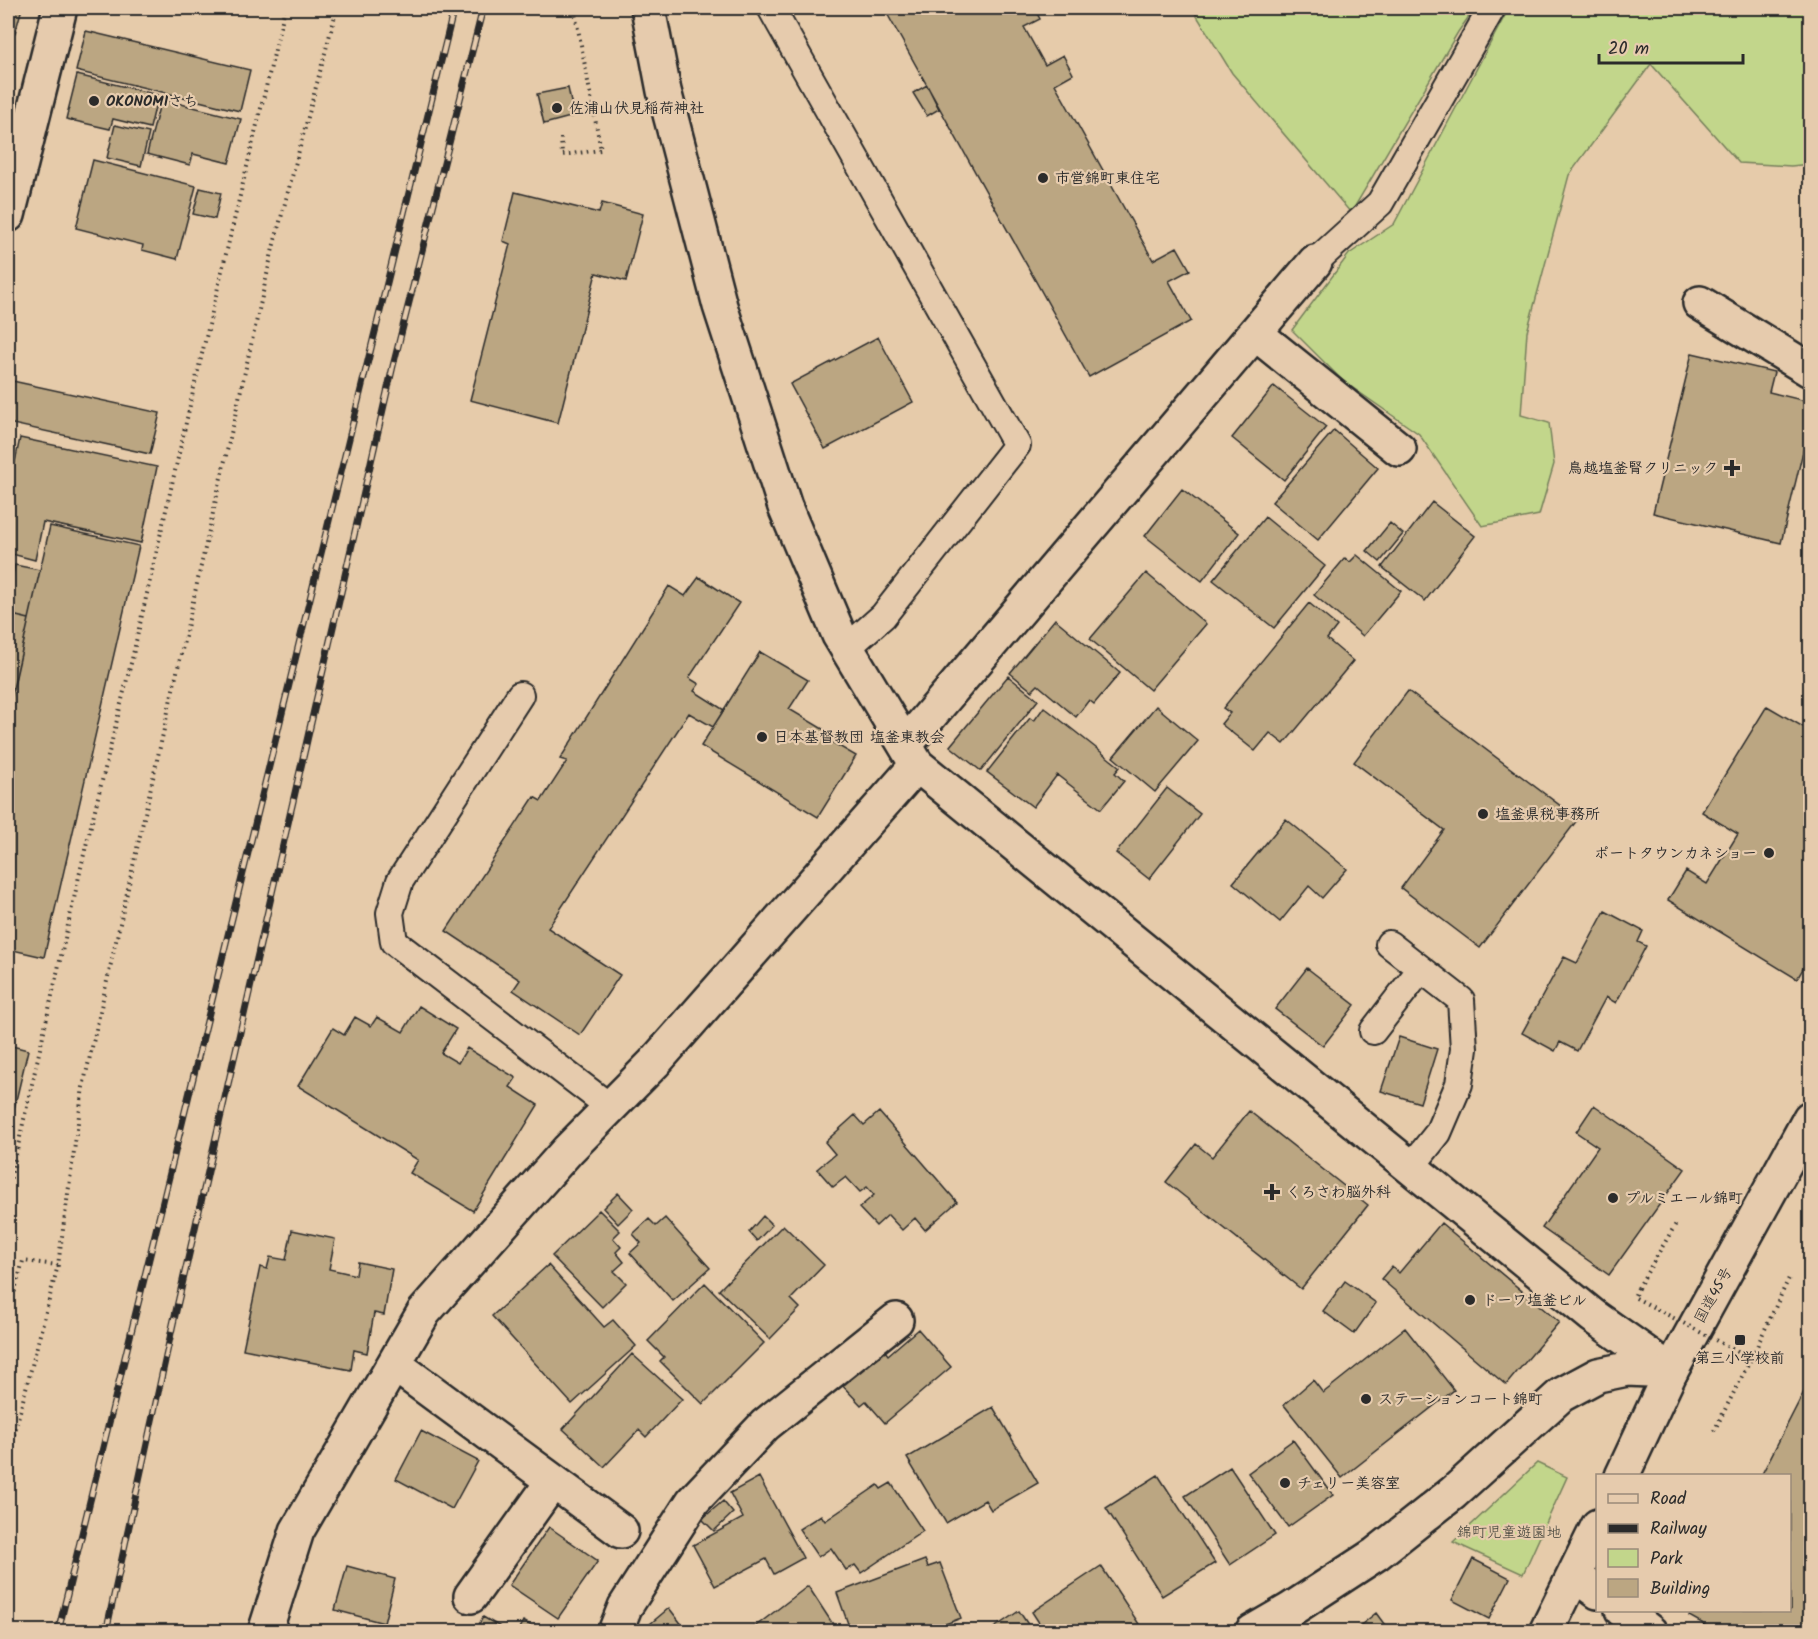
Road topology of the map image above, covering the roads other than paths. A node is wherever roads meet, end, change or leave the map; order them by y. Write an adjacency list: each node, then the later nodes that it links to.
1 (60, 8): 5 (main road)
2 (648, 8): 11 (main road)
3 (771, 8): 11 (lane)
4 (1492, 8): 6 (lane)
5 (8, 215)
6 (1315, 262): 8 (main road)
7 (1700, 303): 9 (main road)
8 (1255, 333): 10 (main road); 13 (main road)
9 (1810, 370)
10 (1399, 449)
11 (847, 648): 13 (main road)
12 (520, 695): 17 (lane)
13 (911, 755): 17 (main road); 19 (main road)
14 (1389, 944): 15 (lane)
15 (1422, 969): 16 (lane); 19 (lane)
16 (1373, 1031)
17 (610, 1107): 21 (main road)
18 (1810, 1118): 22 (main road, 国道45号)
19 (1411, 1167): 22 (main road)
20 (896, 1320): 31 (main road)
21 (394, 1364): 24 (main road); 30 (main road)
22 (1671, 1371): 23 (main road, 国道45号); 32 (main road)
23 (1623, 1474)
24 (553, 1481): 25 (main road); 28 (main road)
25 (621, 1531)
26 (1596, 1536): 27 (main road)
27 (1586, 1584): 33 (main road)
28 (471, 1596)
29 (1623, 1612): 34 (main road)
30 (265, 1632)
31 (615, 1632)
32 (1252, 1632)
33 (1546, 1632)
34 (1650, 1632)

